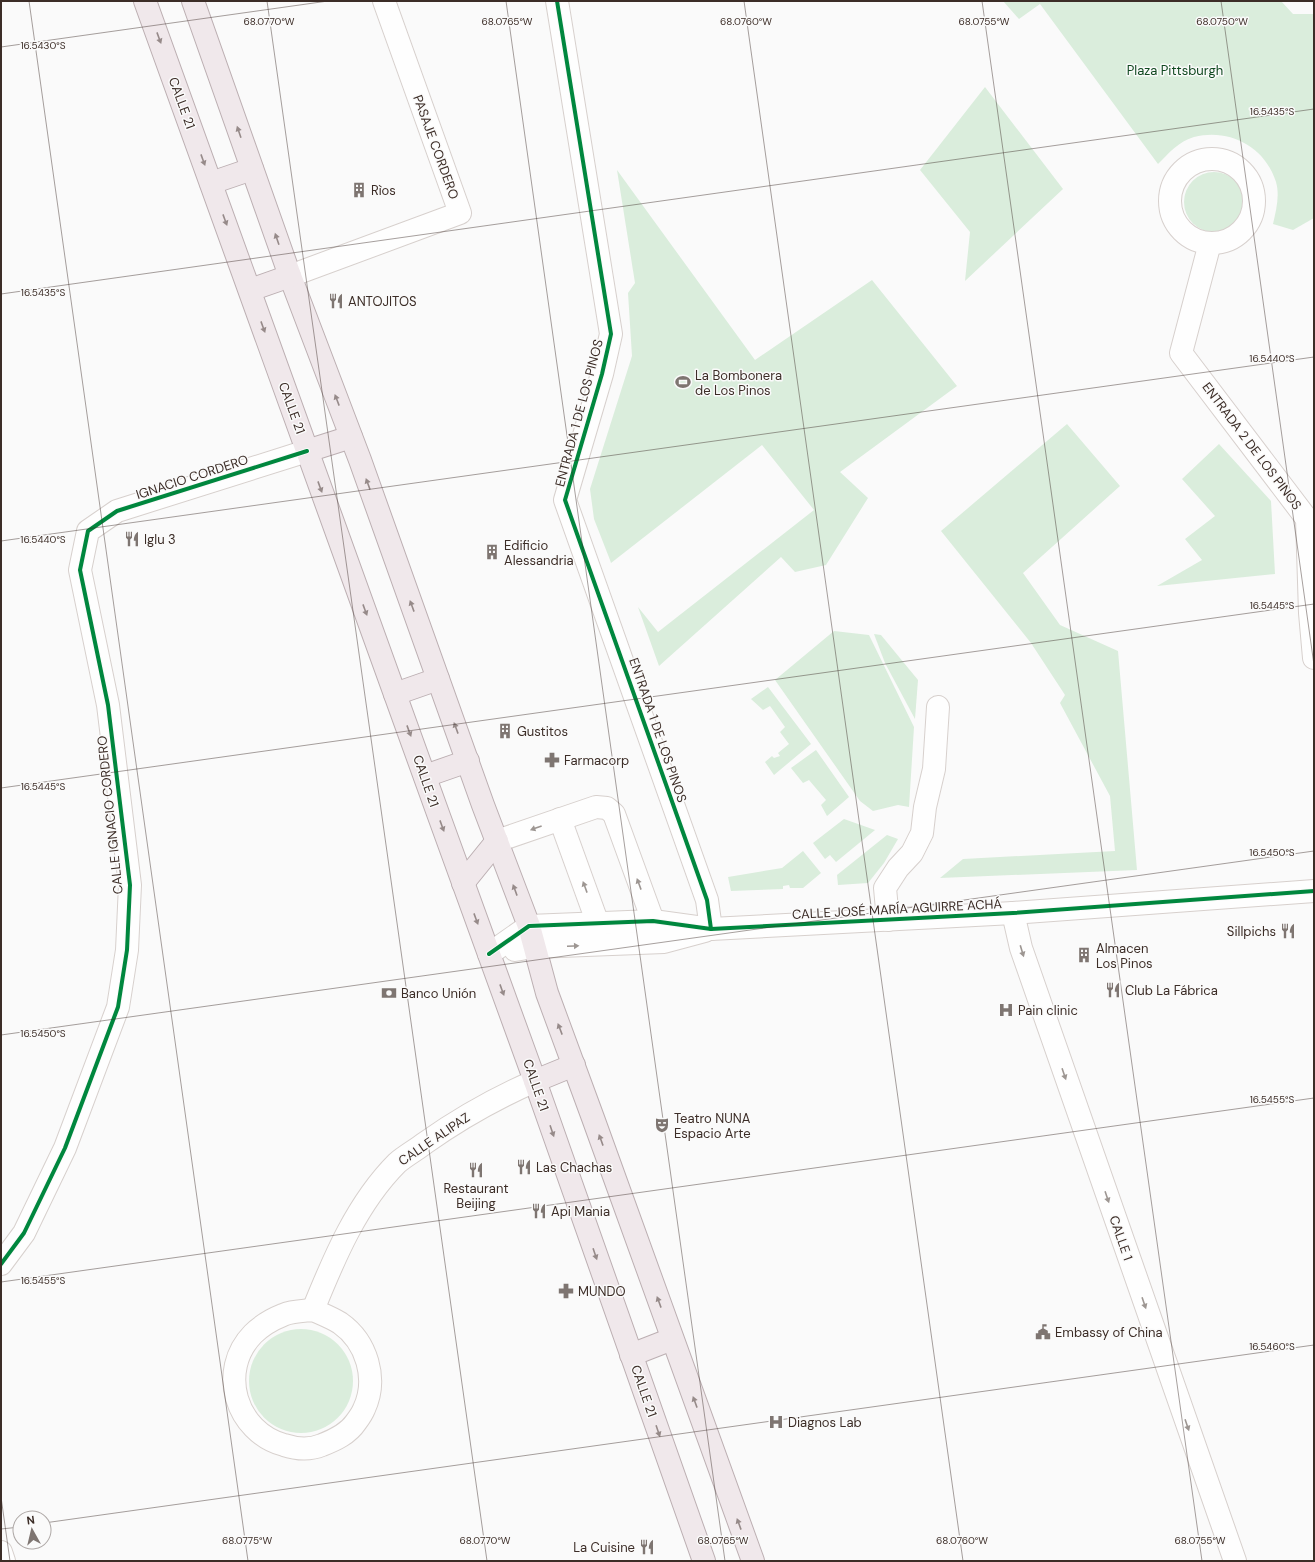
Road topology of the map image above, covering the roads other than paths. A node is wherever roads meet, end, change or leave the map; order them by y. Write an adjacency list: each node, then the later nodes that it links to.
1 (145, 1): 6 (main road, CALLE 21, one-way to 6)
2 (194, 1): 5 (main road, one-way to 2)
3 (384, 1): 8 (street, PASAJE CORDERO)
4 (557, 1): 28 (street, ENTRADA 1 DE LOS PINOS)
5 (252, 169): 6 (main road); 8 (main road, one-way to 5)
6 (212, 183): 9 (main road, CALLE 21, one-way to 9)
7 (1210, 243): 13 (street, ENTRADA 2 DE LOS PINOS)
8 (290, 276): 9 (main road); 10 (main road, one-way to 8)
9 (250, 290): 11 (main road, CALLE 21, one-way to 11)
10 (351, 437): 11 (main road); 14 (main road, one-way to 10)
11 (307, 451): 12 (street, IGNACIO CORDERO); 15 (main road, CALLE 21, one-way to 15)
12 (88, 531): 33 (street, CALLE IGNACIO CORDERO)
13 (1314, 658)
14 (438, 679): 15 (main road); 17 (main road, one-way to 14)
15 (395, 694): 18 (main road, CALLE 21, one-way to 18)
16 (938, 707): 24 (street)
17 (468, 761): 18 (main road); 20 (main road)
18 (425, 776): 21 (main road, CALLE 21, one-way to 21)
19 (560, 819): 20 (street, one-way to 20); 25 (street, one-way to 19); 26 (street, one-way to 19)
20 (497, 841): 21 (main road); 27 (main road, one-way to 20)
21 (463, 883): 30 (main road, CALLE 21, one-way to 30)
22 (1314, 891): 23 (street, CALLE JOSÉ MARÍA AGUIRRE ACHÁ)
23 (1013, 913): 24 (street, CALLE JOSÉ MARÍA AGUIRRE ACHÁ); 41 (street, CALLE 1, one-way to 41)
24 (888, 920): 28 (street, CALLE JOSÉ MARÍA AGUIRRE ACHÁ)
25 (653, 921): 26 (street, CALLE JOSÉ MARÍA AGUIRRE ACHÁ); 28 (street, CALLE JOSÉ MARÍA AGUIRRE ACHÁ)
26 (598, 924): 27 (street, CALLE JOSÉ MARÍA AGUIRRE ACHÁ)
27 (529, 926): 29 (main road); 30 (street)
28 (711, 929): 29 (street, CALLE JOSÉ MARÍA AGUIRRE ACHÁ, one-way to 28)
29 (534, 948): 30 (street, CALLE JOSÉ MARÍA AGUIRRE ACHÁ); 31 (main road, one-way to 29)
30 (489, 954): 32 (main road, CALLE 21, one-way to 32)
31 (574, 1065): 32 (main road); 35 (main road, one-way to 31)
32 (536, 1081): 34 (street, CALLE ALIPAZ); 36 (main road, CALLE 21, one-way to 36)
33 (1, 1264)
34 (313, 1310): 34 (street)
35 (672, 1339): 36 (main road); 40 (main road, one-way to 35)
36 (631, 1355): 39 (main road, CALLE 21, one-way to 39)
37 (1, 1552): 38 (street)
38 (4, 1561)
39 (704, 1561)
40 (753, 1561)
41 (1235, 1561)

